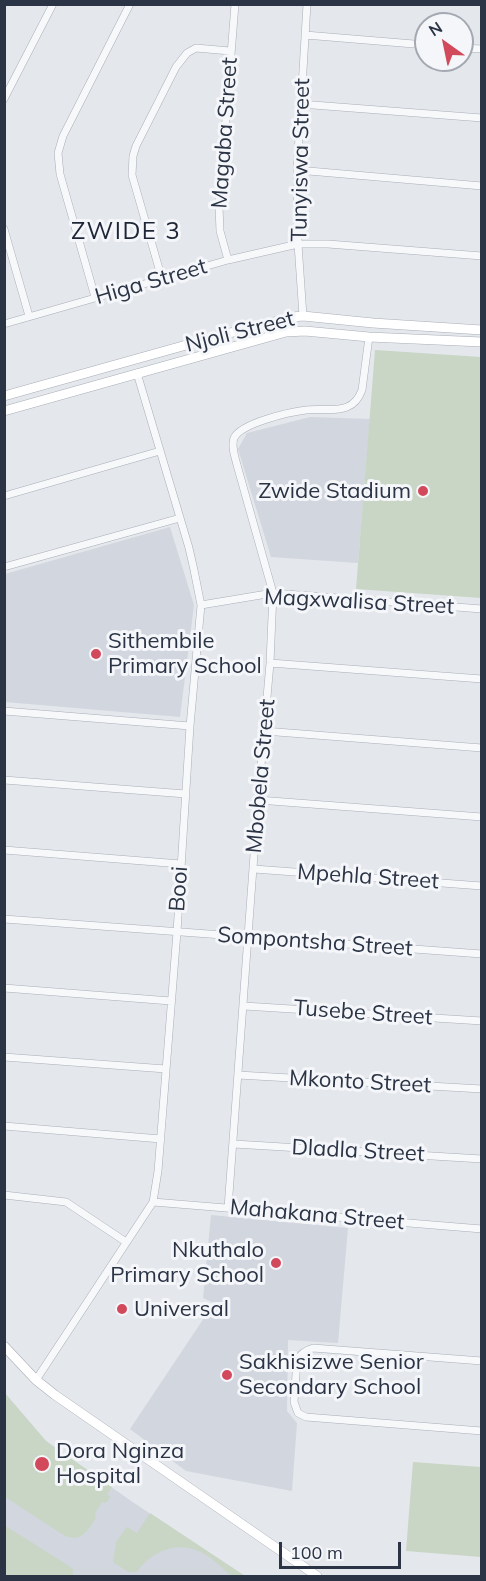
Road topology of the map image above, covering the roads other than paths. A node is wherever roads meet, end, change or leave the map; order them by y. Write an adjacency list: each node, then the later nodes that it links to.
1 (53, 4): 8 (street)
2 (130, 4): 18 (street)
3 (235, 4): 7 (street, Magaba Street)
4 (307, 4): 5 (street, Tunyiswa Street)
5 (305, 35): 6 (street); 9 (street, Tunyiswa Street)
6 (414, 44)
7 (230, 51): 16 (street, Magaba Street); 17 (street)
8 (4, 99)
9 (300, 104): 10 (street); 11 (street, Tunyiswa Street)
10 (482, 118)
11 (297, 171): 12 (street); 14 (street, Tunyiswa Street)
12 (482, 186)
13 (4, 229): 19 (street)
14 (298, 244): 15 (street, Higa Street); 16 (street, Higa Street); 20 (street, Tunyiswa Street)
15 (482, 256)
16 (228, 261): 17 (street, Higa Street)
17 (162, 279): 18 (street, Higa Street)
18 (95, 297): 19 (street, Higa Street)
19 (29, 316): 21 (street, Higa Street)
20 (303, 316): 22 (main road, Njoli Street); 26 (main road, Njoli Street)
21 (4, 324)
22 (482, 330)
23 (369, 337): 24 (main road, Njoli Street); 25 (main road, Njoli Street); 32 (street, Mbobela Street)
24 (482, 342)
25 (137, 373): 27 (main road, Njoli Street); 28 (street, Booi)
26 (4, 396)
27 (4, 411)
28 (160, 452): 29 (street); 30 (street, Booi)
29 (4, 496)
30 (180, 518): 31 (street); 33 (street, Booi)
31 (4, 567)
32 (273, 593): 33 (street, Magxwalisa Street); 34 (street, Magxwalisa Street); 35 (street, Mbobela Street)
33 (201, 605): 38 (street, Booi)
34 (482, 609)
35 (270, 663): 36 (street); 39 (street, Mbobela Street)
36 (482, 678)
37 (4, 711): 38 (street)
38 (190, 726): 42 (street, Booi)
39 (264, 731): 40 (street); 43 (street, Mbobela Street)
40 (482, 748)
41 (4, 780): 42 (street)
42 (186, 794): 46 (street, Booi)
43 (258, 800): 44 (street); 47 (street, Mbobela Street)
44 (482, 817)
45 (4, 850): 46 (street)
46 (181, 864): 50 (street, Booi)
47 (254, 869): 48 (street, Mpehla Street); 51 (street, Mbobela Street)
48 (482, 886)
49 (4, 919): 50 (street, Sompontsha Street)
50 (177, 932): 51 (street, Sompontsha Street); 54 (street, Booi)
51 (248, 936): 52 (street, Sompontsha Street); 55 (street, Mbobela Street)
52 (482, 954)
53 (4, 988): 54 (street)
54 (171, 1001): 58 (street, Booi)
55 (244, 1006): 56 (street, Tusebe Street); 59 (street, Mbobela Street)
56 (482, 1021)
57 (4, 1057): 58 (street)
58 (166, 1069): 62 (street, Booi)
59 (238, 1075): 60 (street, Mkonto Street); 63 (street, Mbobela Street)
60 (482, 1089)
61 (4, 1126): 62 (street)
62 (160, 1139): 66 (street, Booi)
63 (234, 1144): 64 (street, Dladla Street); 67 (street, Mbobela Street)
64 (482, 1159)
65 (4, 1195): 69 (street)
66 (153, 1202): 67 (street, Mahakana Street); 69 (street, Booi)
67 (228, 1208): 68 (street, Mahakana Street)
68 (482, 1229)
69 (126, 1242): 72 (street, Booi)
70 (4, 1346): 72 (main road)
71 (482, 1361): 73 (street)
72 (36, 1380): 74 (main road)
73 (482, 1431)
74 (317, 1576)

